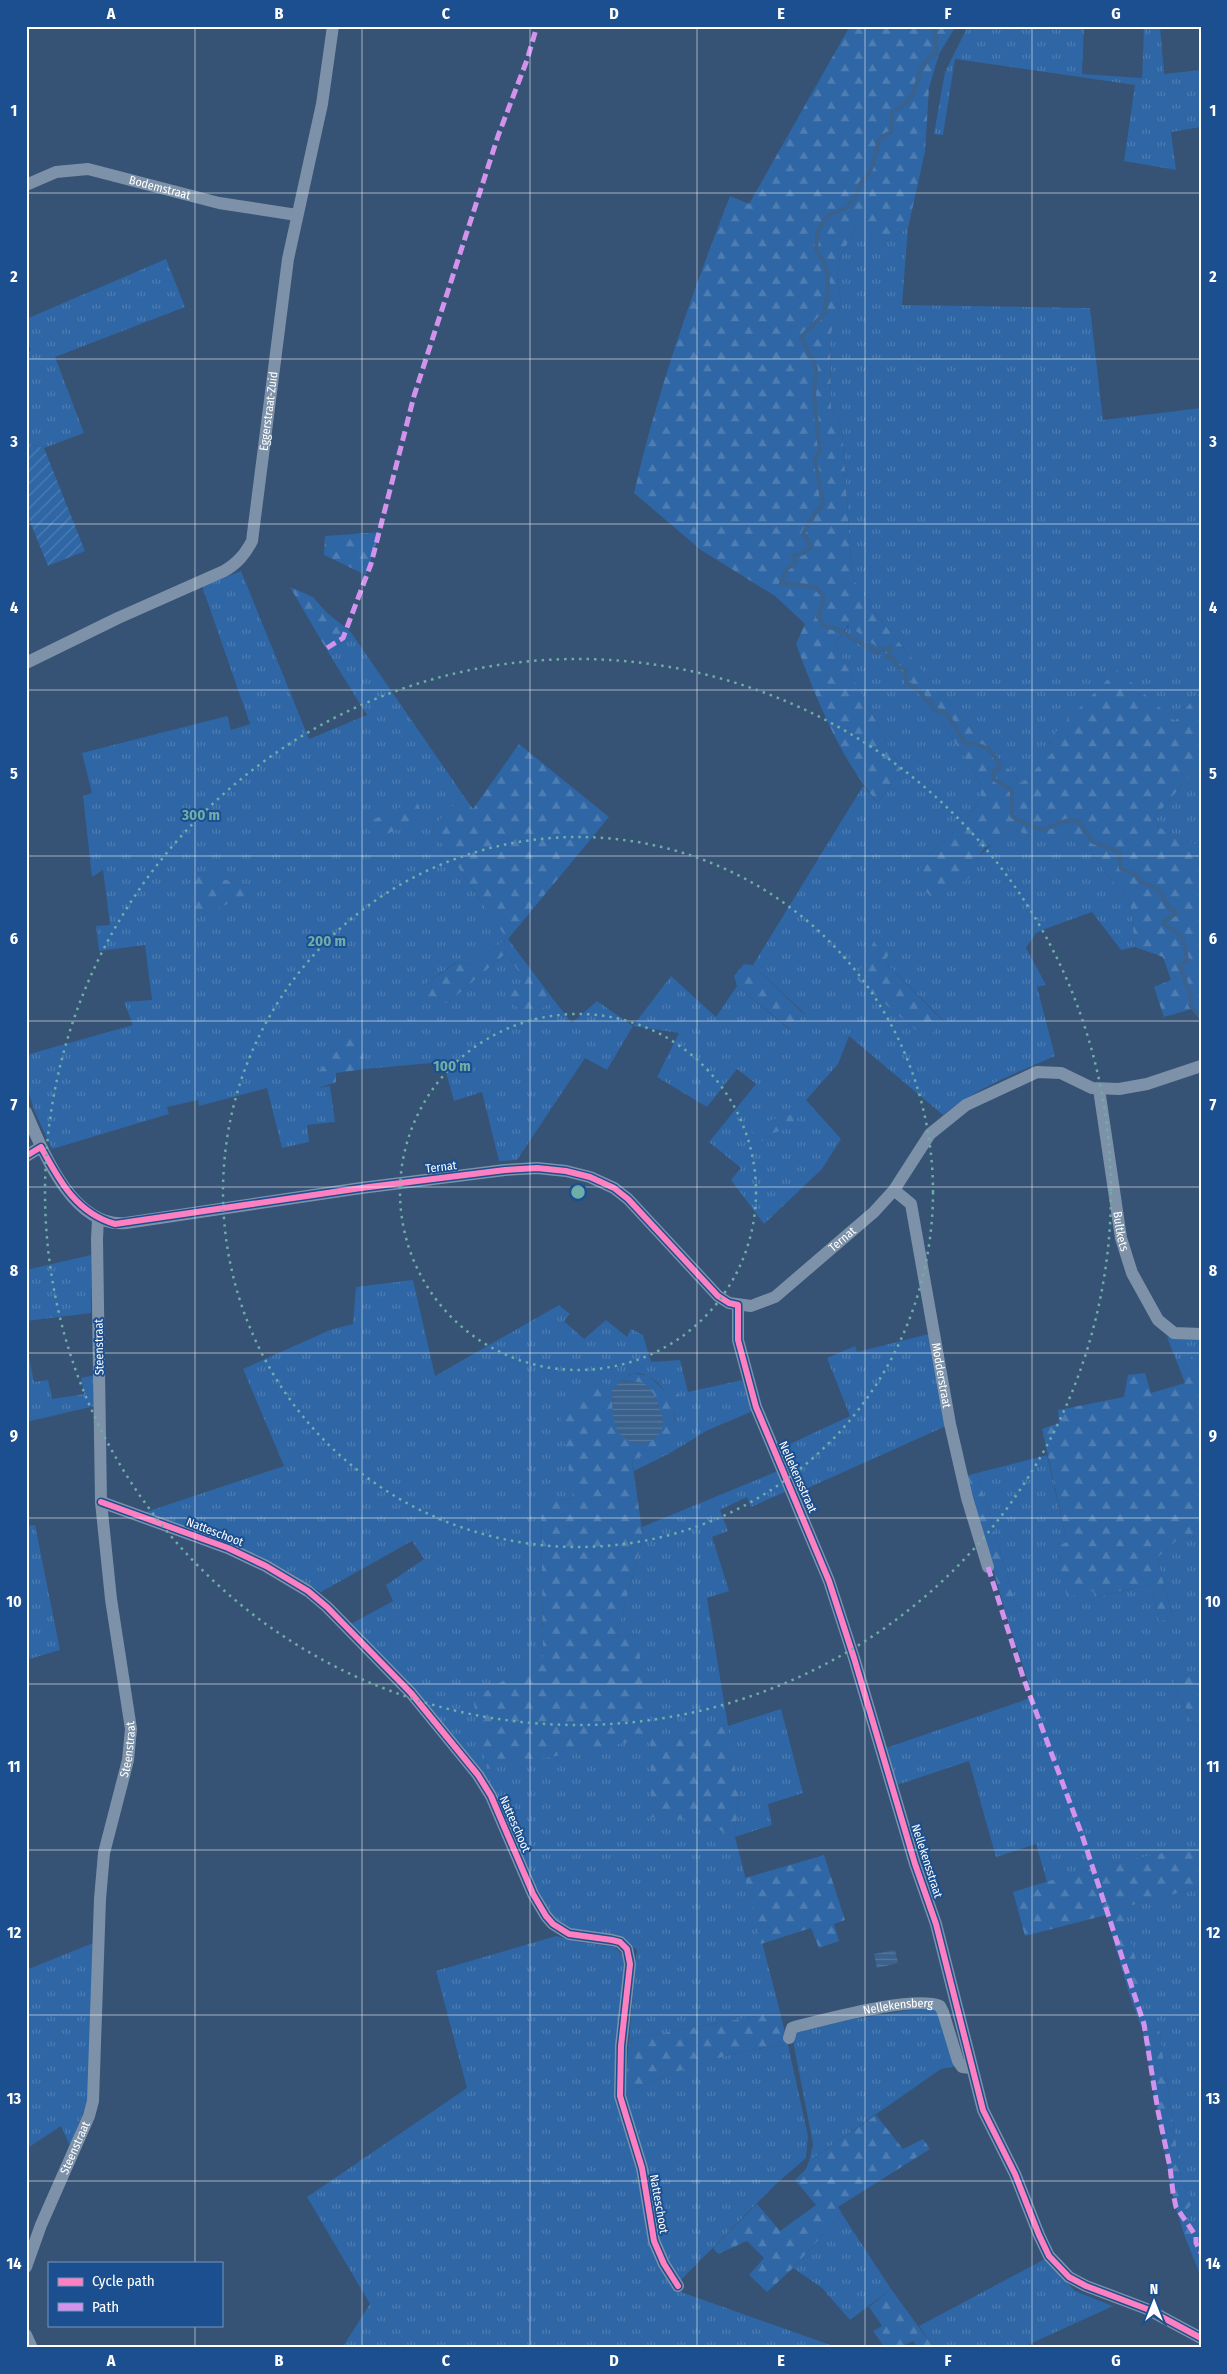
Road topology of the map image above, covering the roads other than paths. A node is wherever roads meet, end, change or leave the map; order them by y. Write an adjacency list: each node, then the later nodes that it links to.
1 (333, 26): 3 (street, Eggerstraat-Zuid)
2 (26, 185): 3 (street, Bodemstraat)
3 (296, 215): 4 (street, Eggerstraat-Zuid)
4 (26, 663)
5 (1201, 1066): 6 (street, Ternat)
6 (1099, 1089): 10 (street, Ternat); 13 (street, Bultkets)
7 (26, 1112): 8 (street)
8 (41, 1147): 9 (street); 11 (street)
9 (26, 1156)
10 (894, 1190): 12 (street, Ternat); 15 (street, Modderstraat)
11 (98, 1219): 12 (street, Ternat); 14 (street, Steenstraat)
12 (738, 1305): 17 (street, Nellekensstraat)
13 (1201, 1334)
14 (101, 1502): 18 (street, Steenstraat); 19 (street, Natteschoot)
15 (988, 1567)
16 (789, 2038): 17 (street, Nellekensberg)
17 (971, 2068): 21 (street, Nellekensstraat)
18 (26, 2267)
19 (678, 2286)
20 (26, 2335): 22 (street)
21 (1201, 2338)
22 (32, 2348)

